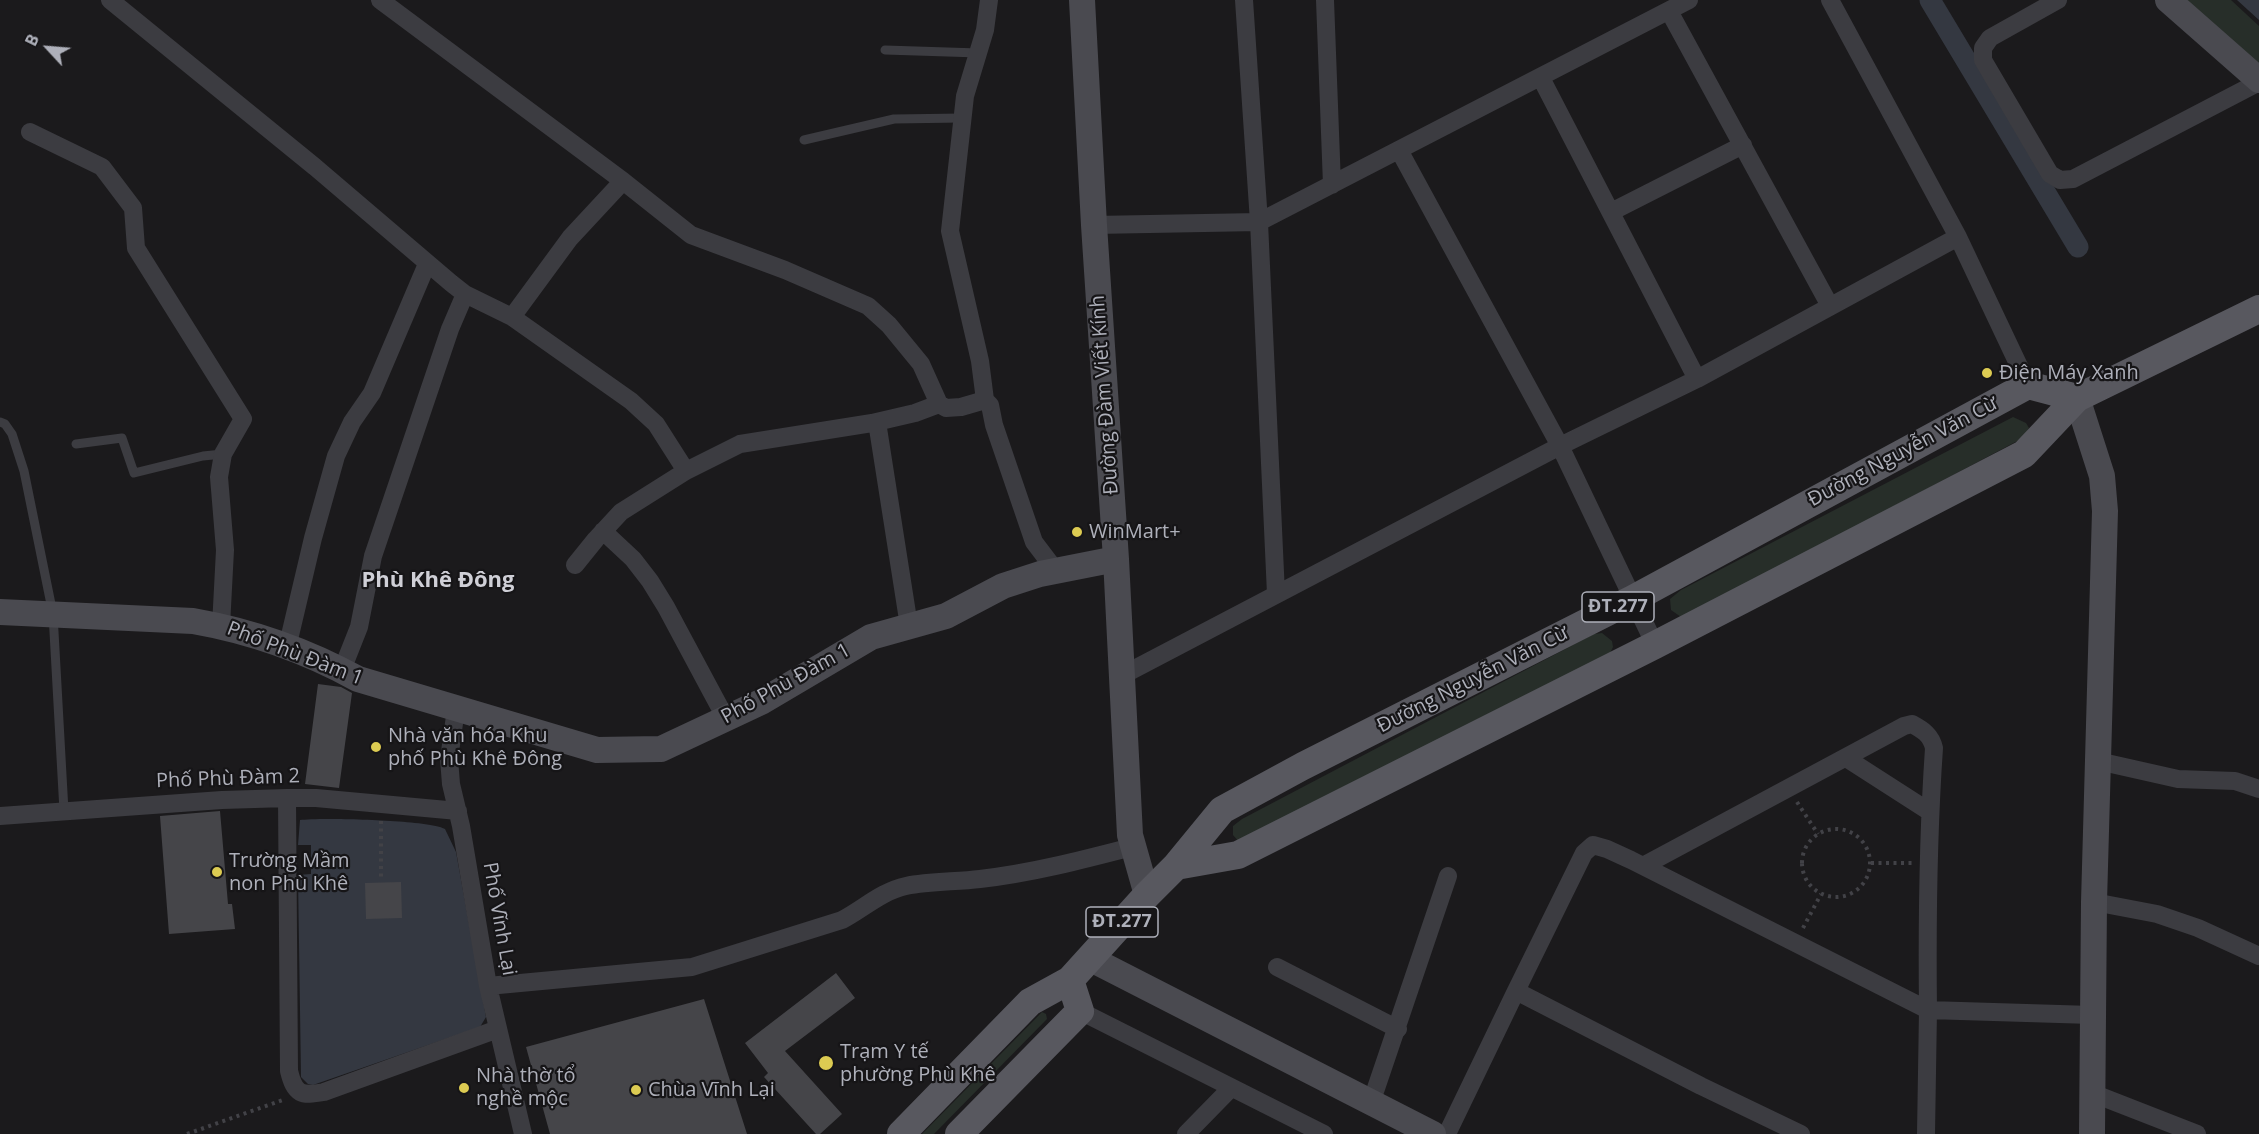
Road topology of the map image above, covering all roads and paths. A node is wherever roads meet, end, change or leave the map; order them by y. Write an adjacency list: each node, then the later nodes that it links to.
1 (110, 0): 27 (street)
2 (380, 0): 21 (street)
3 (989, 0): 13 (street)
4 (1082, 0): 25 (street, Đường Đàm Viết Kính)
5 (1244, 0): 24 (street)
6 (1324, 0): 22 (street)
7 (1689, 0): 11 (street)
8 (1830, 0): 26 (street)
9 (2058, 0): 15 (street)
10 (2168, 0): 15 (street)
11 (1669, 10): 14 (street); 19 (street)
12 (885, 50): 13 (lane)
13 (979, 53): 16 (street)
14 (1541, 78): 20 (street); 23 (street)
15 (2259, 81)
16 (962, 118): 18 (lane); 35 (street)
17 (30, 132): 41 (street)
18 (804, 140)
19 (1743, 145): 23 (street); 29 (street)
20 (1399, 150): 22 (street); 40 (street)
21 (623, 181): 31 (street); 36 (street)
22 (1332, 185): 24 (street)
23 (1611, 212): 32 (street)
24 (1259, 222): 25 (street); 47 (street)
25 (1094, 225): 44 (street, Đường Đàm Viết Kính)
26 (1958, 237): 29 (street); 33 (street)
27 (427, 264): 28 (street); 54 (street)
28 (465, 294): 31 (street); 55 (street)
29 (1830, 306): 32 (street)
30 (2259, 309): 34 (main road, ĐT.277)
31 (512, 317): 42 (street)
32 (1697, 379): 40 (street)
33 (2028, 385): 34 (main road); 48 (main road, Đường Nguyễn Văn Cừ / ĐT.277)
34 (2077, 398): 53 (main road, ĐT.277); 60 (street)
35 (985, 400): 36 (street); 46 (street)
36 (939, 404): 38 (street)
37 (0, 422): 50 (lane)
38 (877, 422): 42 (street); 52 (street)
39 (76, 444): 41 (lane)
40 (1560, 446): 47 (street); 48 (street)
41 (223, 454): 51 (street)
42 (686, 471): 43 (street)
43 (603, 531): 45 (street); 58 (street)
44 (1116, 559): 46 (street, Phố Phù Đàm 1); 56 (street, Đường Đàm Viết Kính)
45 (574, 565)
46 (1056, 571): 52 (street, Phố Phù Đàm 1)
47 (1276, 594): 56 (street)
48 (1631, 600): 53 (street); 73 (main road, Đường Nguyễn Văn Cừ / ĐT.277)
49 (0, 612): 50 (street, Phố Phù Đàm 1)
50 (53, 615): 51 (street, Phố Phù Đàm 1); 65 (lane)
51 (221, 626): 54 (street, Phố Phù Đàm 1)
52 (909, 626): 58 (street, Phố Phù Đàm 1)
53 (1655, 645): 73 (main road, ĐT.277)
54 (287, 648): 55 (street, Phố Phù Đàm 1)
55 (342, 670): 57 (street, Phố Phù Đàm 1)
56 (1121, 676): 70 (street, Đường Đàm Viết Kính)
57 (456, 709): 58 (street, Phố Phù Đàm 1); 66 (street, Phố Vĩnh Lại)
58 (726, 718)
59 (1846, 758): 67 (street); 67 (street); 74 (street)
60 (2098, 761): 61 (street); 79 (street)
61 (2259, 789)
62 (287, 798): 64 (street, Phố Phù Đàm 2); 65 (street, Phố Phù Đàm 2); 94 (street)
63 (1797, 801): 69 (path)
64 (381, 805): 66 (street, Phố Phù Đàm 2); 76 (path)
65 (64, 811): 68 (street, Phố Phù Đàm 2)
66 (458, 811): 85 (street, Phố Vĩnh Lại)
67 (1930, 812): 87 (street)
68 (0, 816)
69 (1818, 834): 71 (path); 77 (path)
70 (1132, 847): 78 (street, Đường Đàm Viết Kính); 85 (street)
71 (1871, 863): 72 (path); 77 (path)
72 (1913, 863)
73 (1176, 866): 78 (main road, Đường Nguyễn Văn Cừ / ĐT.277)
74 (1642, 866): 86 (street); 87 (street)
75 (1448, 876): 91 (street)
76 (381, 880)
77 (1821, 894): 80 (path)
78 (1147, 895): 82 (main road, Đường Nguyễn Văn Cừ / ĐT.277)
79 (2094, 902): 81 (street); 89 (street)
80 (1803, 929)
81 (2259, 956)
82 (1089, 958): 84 (main road, Đường Nguyễn Văn Cừ / ĐT.277); 95 (street)
83 (1278, 967): 91 (street)
84 (1070, 980): 88 (main road); 98 (main road, Đường Nguyễn Văn Cừ / ĐT.277)
85 (488, 986): 90 (street, Phố Vĩnh Lại)
86 (1516, 991): 103 (street); 104 (street)
87 (1928, 1010): 89 (street); 105 (street)
88 (1080, 1011): 92 (street); 99 (main road)
89 (2092, 1015): 93 (street)
90 (498, 1029): 94 (street); 97 (street, Phố Vĩnh Lại)
91 (1398, 1029): 95 (street)
92 (1231, 1088): 100 (street); 101 (street)
93 (2092, 1093): 106 (street); 107 (street)
94 (301, 1094): 96 (path)
95 (1371, 1103): 102 (street)
96 (187, 1134)
97 (524, 1134)
98 (901, 1134)
99 (959, 1134)
100 (1186, 1134)
101 (1324, 1134)
102 (1433, 1134)
103 (1447, 1134)
104 (1801, 1134)
105 (1926, 1134)
106 (2092, 1134)
107 (2196, 1134)

